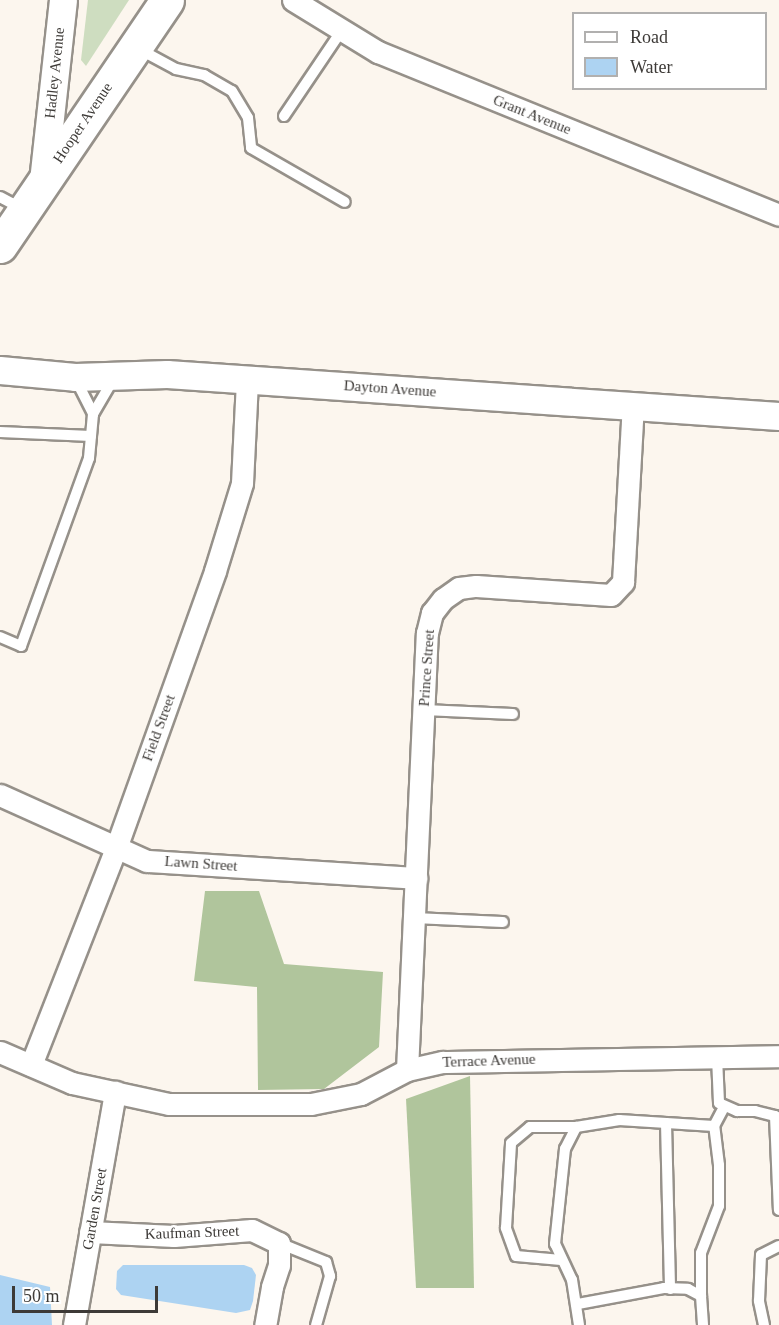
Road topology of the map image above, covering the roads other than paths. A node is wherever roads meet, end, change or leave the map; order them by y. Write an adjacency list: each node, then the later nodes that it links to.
1 (63, 0): 7 (street, Hadley Avenue)
2 (167, 0): 5 (main road, Hooper Avenue)
3 (293, 0): 4 (street, Grant Avenue)
4 (342, 30): 6 (lane); 10 (street, Grant Avenue)
5 (135, 46): 7 (main road, Hooper Avenue); 8 (lane)
6 (284, 116)
7 (43, 181): 9 (main road, Hooper Avenue)
8 (345, 202)
9 (12, 203): 11 (main road, Hooper Avenue)
10 (779, 215)
11 (0, 246)
12 (0, 370): 14 (street, Dayton Avenue)
13 (115, 376): 14 (street, Dayton Avenue); 15 (street, Dayton Avenue); 17 (lane)
14 (75, 377): 17 (lane)
15 (247, 380): 16 (street, Dayton Avenue); 25 (street, Field Street)
16 (633, 405): 18 (street, Dayton Avenue); 22 (street, Prince Street)
17 (93, 414): 20 (lane)
18 (779, 416)
19 (0, 432): 20 (lane)
20 (91, 436): 21 (lane)
21 (0, 637)
22 (424, 710): 23 (lane); 26 (street, Prince Street)
23 (513, 714)
24 (0, 795): 25 (street, Lawn Street)
25 (116, 848): 26 (street, Lawn Street); 32 (street, Field Street)
26 (416, 878): 27 (street, Prince Street)
27 (414, 918): 28 (lane); 33 (street, Prince Street)
28 (503, 922)
29 (0, 1052): 32 (street, Terrace Avenue)
30 (779, 1056): 31 (street, Terrace Avenue)
31 (717, 1057): 33 (street, Terrace Avenue); 35 (lane)
32 (31, 1065): 34 (street, Terrace Avenue)
33 (407, 1070): 34 (street, Terrace Avenue)
34 (115, 1092): 40 (street, Garden Street)
35 (724, 1107): 37 (lane); 39 (lane)
36 (666, 1124): 37 (lane); 38 (lane); 44 (lane)
37 (714, 1126): 45 (lane)
38 (576, 1127): 43 (lane); 43 (lane)
39 (778, 1210)
40 (90, 1232): 41 (street, Kaufman Street); 47 (street, Garden Street)
41 (279, 1244): 48 (street); 49 (lane)
42 (779, 1246): 52 (lane)
43 (561, 1260): 46 (lane)
44 (670, 1288): 45 (lane); 46 (lane)
45 (701, 1296): 51 (lane)
46 (578, 1304): 50 (lane)
47 (74, 1325)
48 (265, 1325)
49 (316, 1325)
50 (579, 1325)
51 (703, 1325)
52 (764, 1325)

